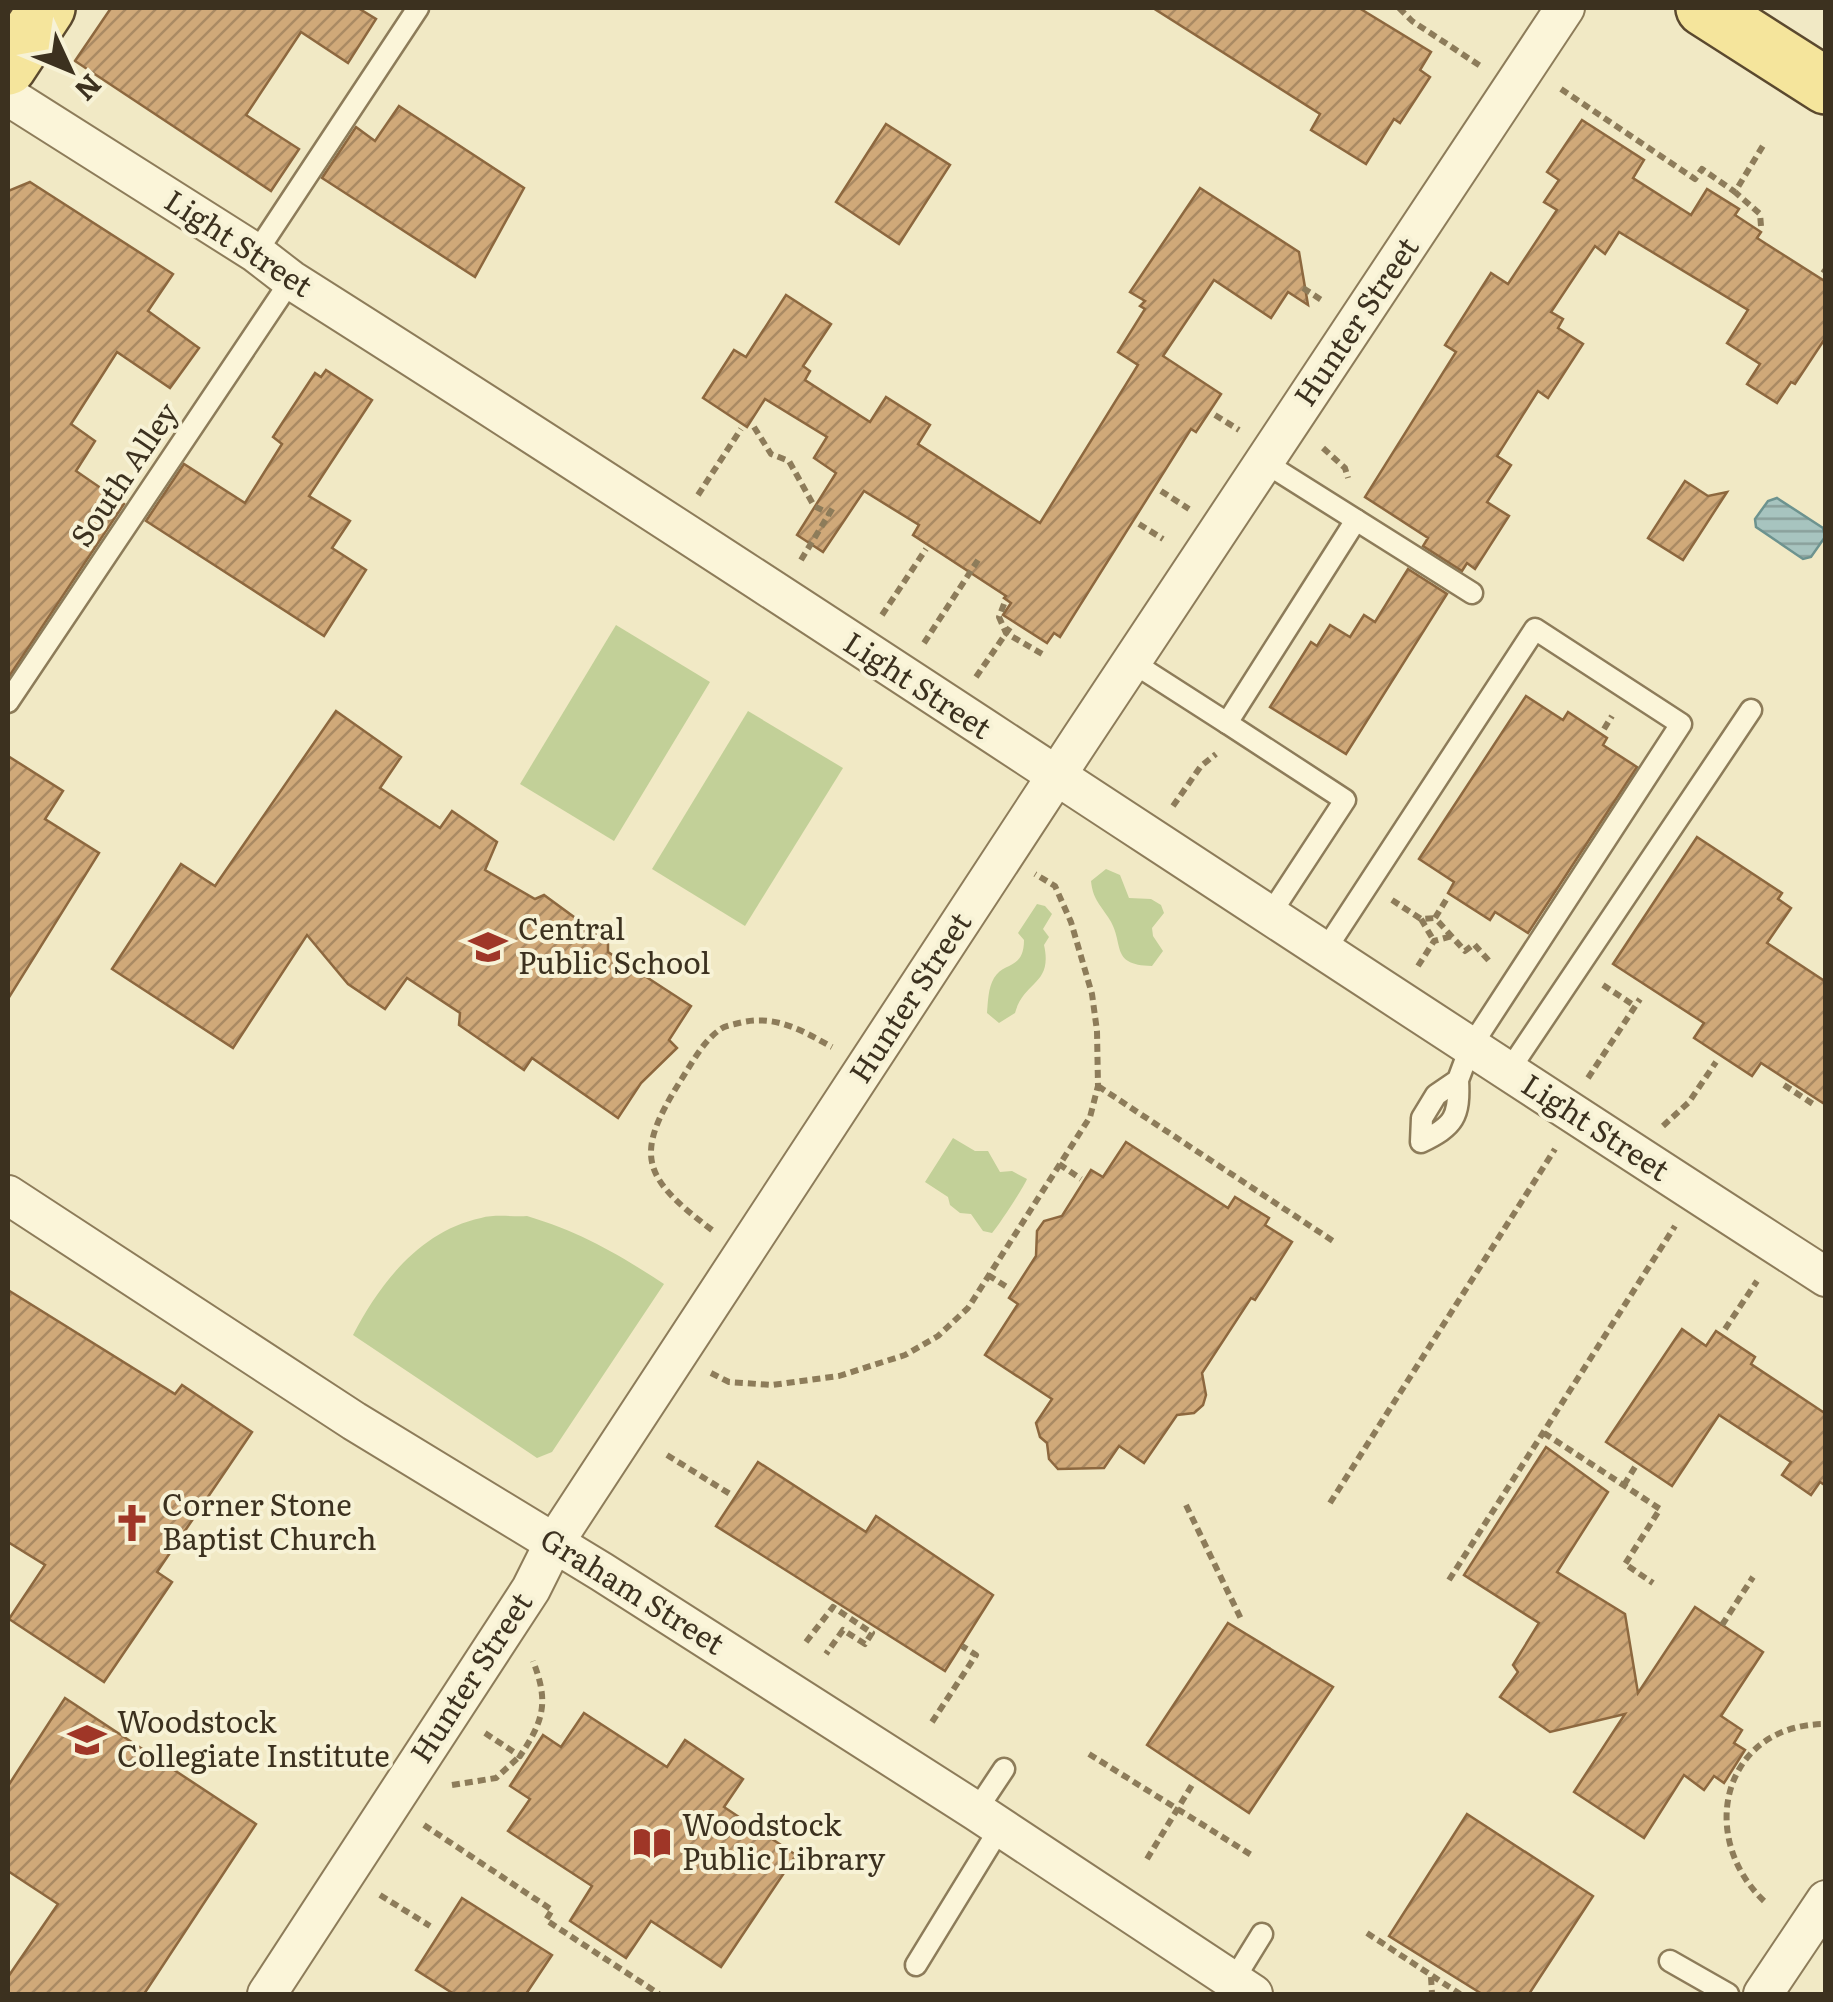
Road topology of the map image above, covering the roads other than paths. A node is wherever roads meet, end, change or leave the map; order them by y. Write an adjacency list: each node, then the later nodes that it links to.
1 (47, 8): 5 (main road)
2 (418, 8): 8 (lane)
3 (1565, 8): 10 (street, Hunter Street)
4 (1704, 8): 6 (main road)
5 (8, 67)
6 (1826, 86)
7 (8, 96): 8 (street, Light Street)
8 (256, 253): 9 (street, Light Street)
9 (292, 280): 14 (lane, South Alley); 17 (street, Light Street)
10 (1254, 448): 11 (lane); 13 (street, Hunter Street)
11 (1356, 520): 12 (lane); 16 (lane)
12 (1472, 592)
13 (1132, 662): 16 (lane); 17 (street, Hunter Street)
14 (8, 702)
15 (1751, 710): 21 (lane)
16 (1235, 728): 18 (lane)
17 (1056, 776): 18 (street, Light Street); 24 (street, Hunter Street)
18 (1269, 916): 19 (street, Light Street)
19 (1324, 952): 20 (street, Light Street); 20 (lane)
20 (1464, 1064): 21 (street, Light Street)
21 (1508, 1072): 23 (street, Light Street)
22 (8, 1195): 24 (street, Graham Street)
23 (1826, 1276)
24 (554, 1543): 26 (street, Graham Street); 32 (street, Hunter Street)
25 (1004, 1769): 26 (lane)
26 (988, 1819): 30 (lane); 31 (street, Graham Street)
27 (1826, 1900): 34 (street)
28 (1262, 1934): 31 (lane)
29 (1670, 1962): 33 (lane)
30 (916, 1965)
31 (1243, 1988)
32 (266, 1994)
33 (1728, 1994)
34 (1762, 1994)

